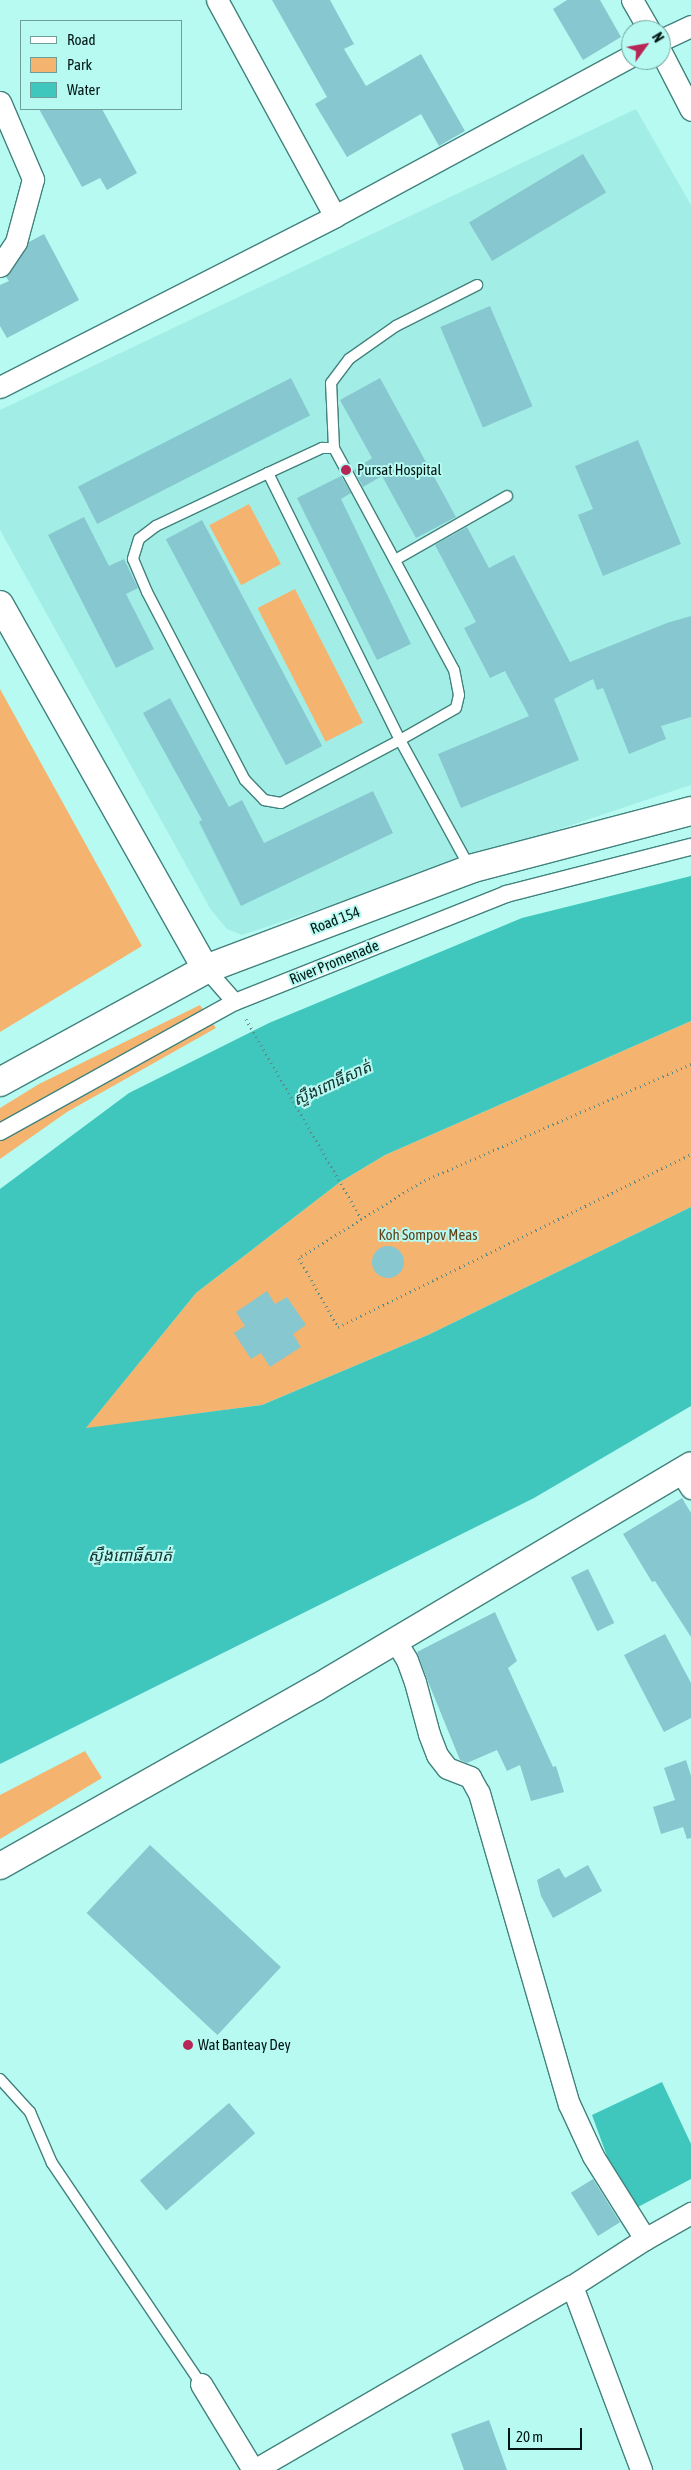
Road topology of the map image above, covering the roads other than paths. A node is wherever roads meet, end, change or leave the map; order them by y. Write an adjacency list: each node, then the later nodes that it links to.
1 (217, 0): 10 (street)
2 (632, 0): 3 (street)
3 (643, 20)
4 (691, 26): 5 (street)
5 (671, 35)
6 (621, 61): 10 (street)
7 (670, 70): 9 (street)
8 (0, 102): 11 (street)
9 (691, 110)
10 (334, 216): 13 (street)
11 (0, 266)
12 (477, 285): 14 (lane)
13 (0, 387)
14 (334, 448): 15 (lane); 17 (lane)
15 (268, 473): 19 (lane); 19 (lane)
16 (507, 496): 17 (lane)
17 (395, 560): 19 (lane)
18 (0, 604): 23 (street)
19 (400, 740): 22 (lane)
20 (691, 810): 22 (main road, Road 154)
21 (691, 847): 24 (street, River Promenade)
22 (470, 869): 23 (main road, Road 154)
23 (206, 970): 24 (street); 25 (main road, Road 154)
24 (236, 1002): 26 (street, River Promenade)
25 (0, 1082)
26 (0, 1132)
27 (688, 1475): 28 (street)
28 (395, 1640): 29 (street); 32 (street)
29 (0, 1866)
30 (0, 2079): 34 (lane)
31 (691, 2213): 32 (street)
32 (645, 2239): 33 (street)
33 (572, 2286): 35 (street); 36 (street)
34 (201, 2384): 35 (street)
35 (253, 2470)
36 (641, 2470)

